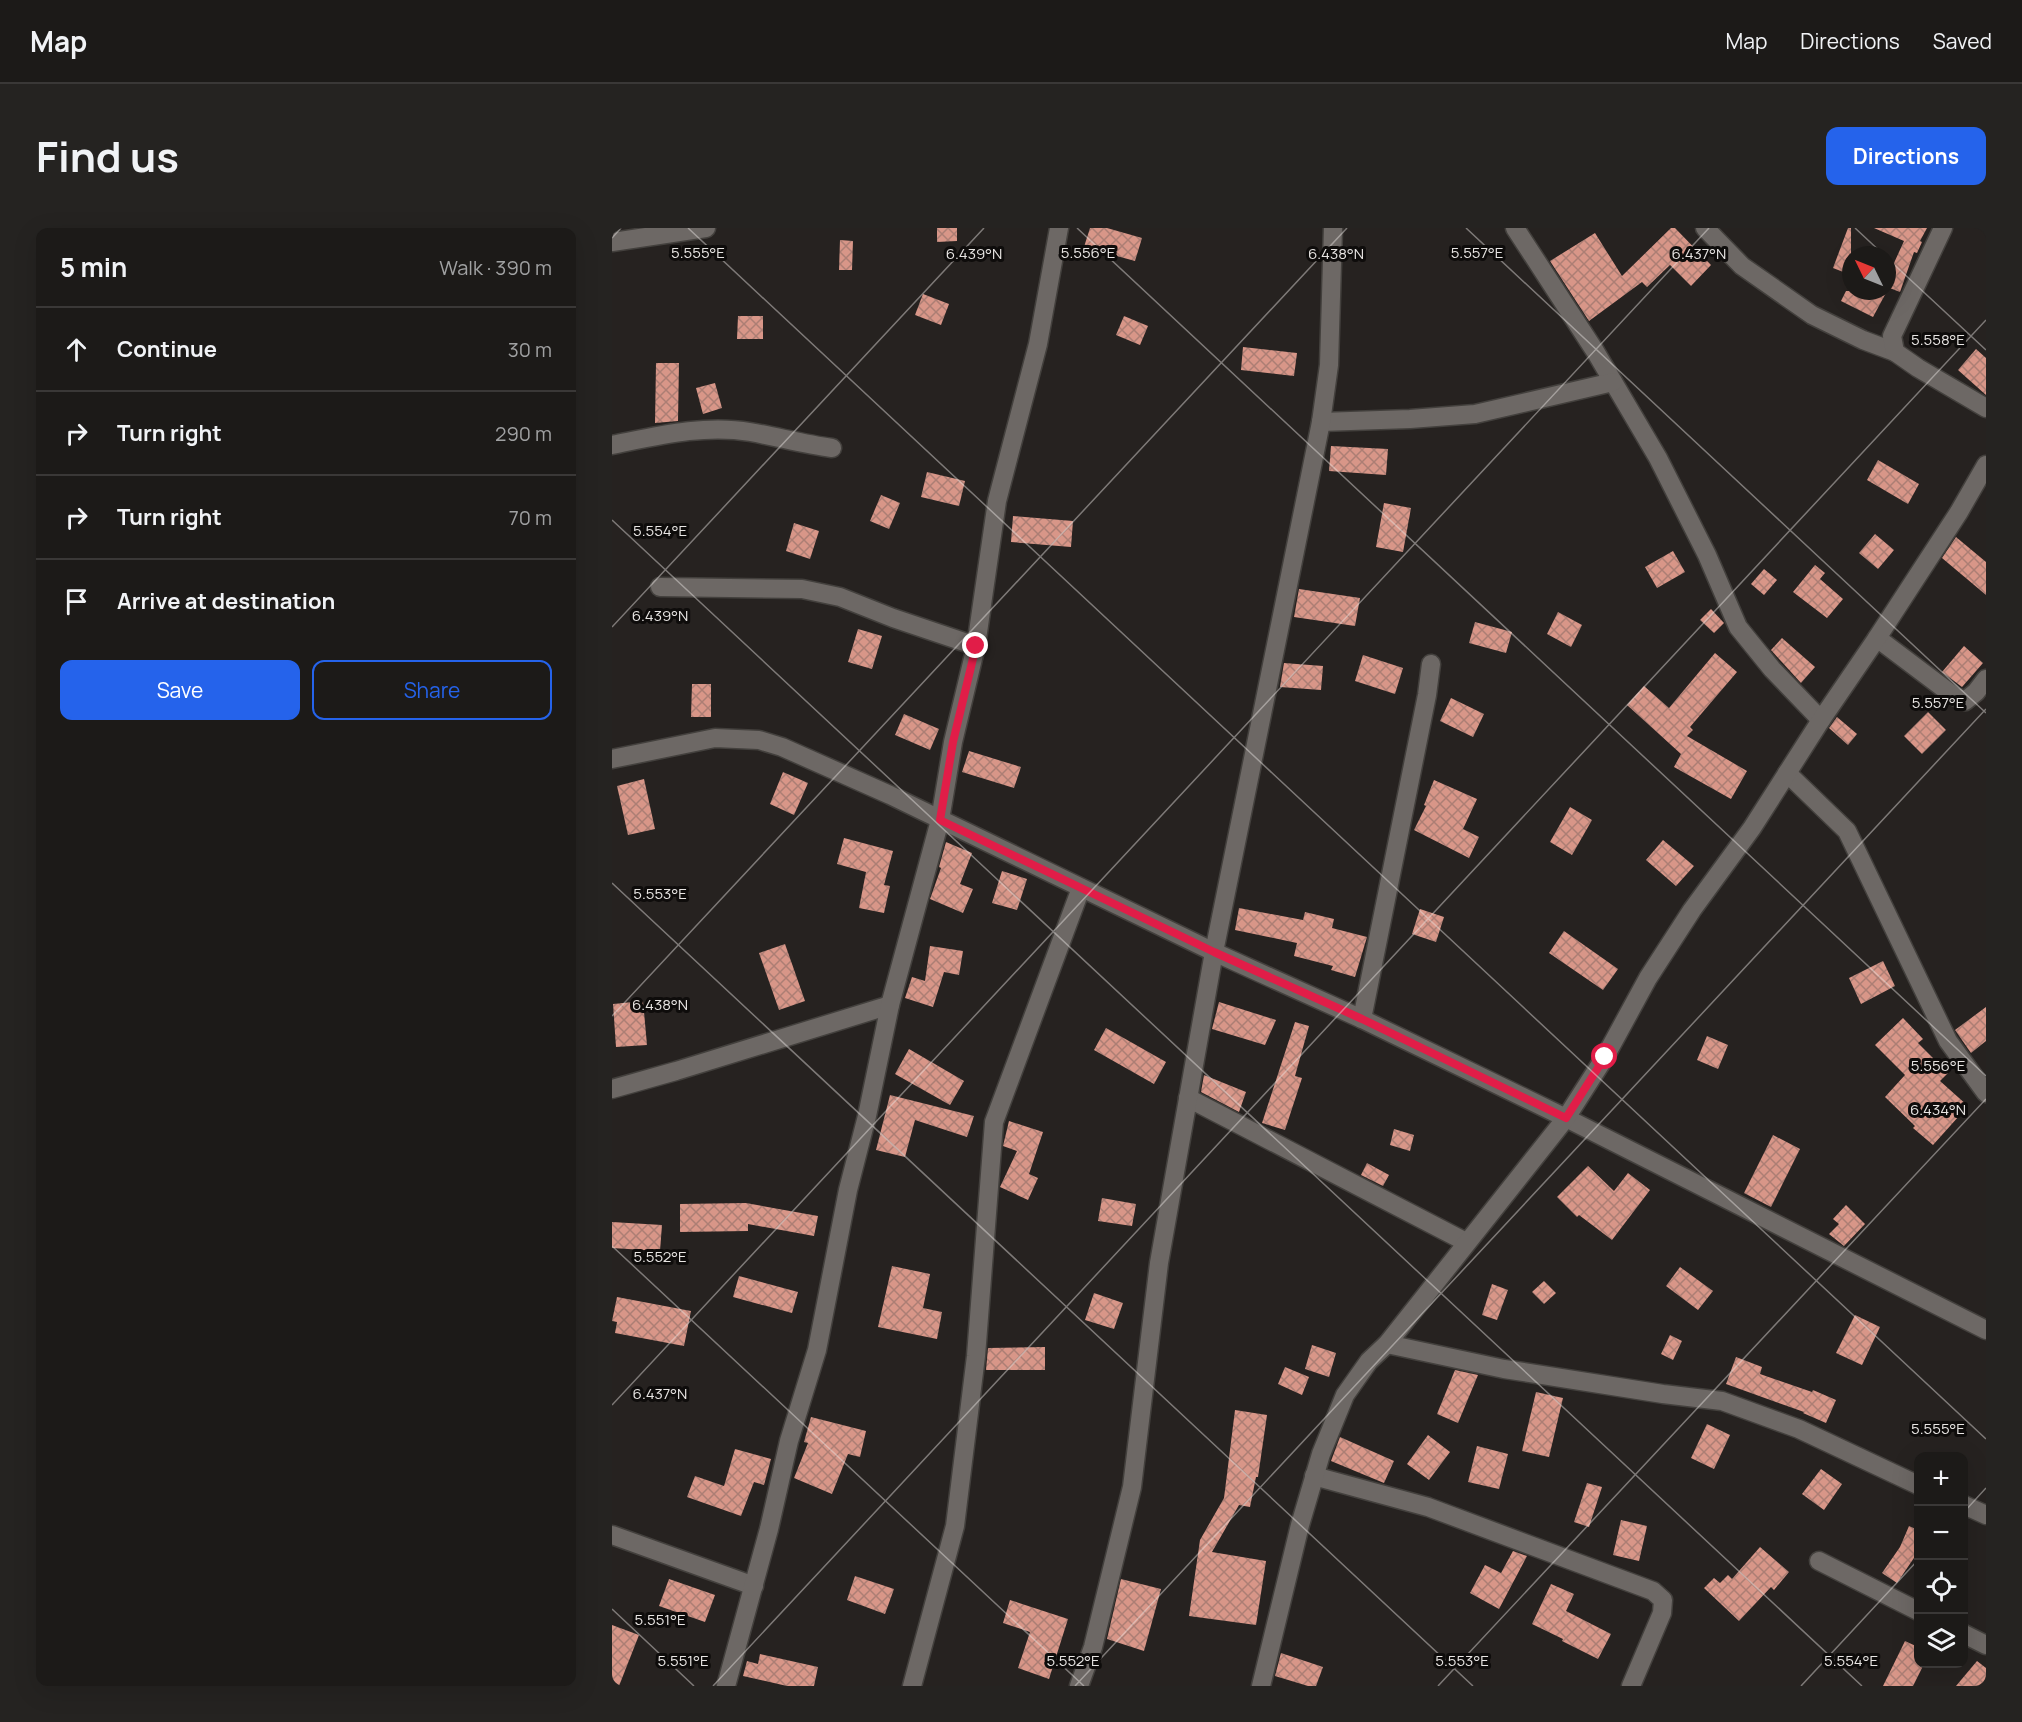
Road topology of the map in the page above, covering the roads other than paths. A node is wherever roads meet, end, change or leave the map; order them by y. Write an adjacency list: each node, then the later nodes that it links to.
1 (706, 228): 7 (street)
2 (1059, 228): 17 (street)
3 (1332, 228): 11 (street)
4 (1515, 228): 9 (street)
5 (1705, 228): 8 (street)
6 (1942, 228): 8 (street)
7 (612, 242)
8 (1894, 352): 10 (street)
9 (1613, 382): 11 (street); 20 (street)
10 (1986, 408)
11 (1321, 422): 25 (street)
12 (612, 445): 13 (street)
13 (832, 448)
14 (1986, 465): 16 (street)
15 (660, 587): 17 (street)
16 (1877, 638): 19 (street); 20 (street)
17 (976, 646): 23 (street)
18 (1431, 664): 27 (street)
19 (1986, 679)
20 (1821, 720): 22 (street)
21 (612, 759): 23 (street)
22 (1787, 773): 29 (street); 31 (street)
23 (940, 820): 24 (street); 26 (street)
24 (1081, 888): 25 (street); 46 (street)
25 (1214, 952): 27 (street); 30 (street)
26 (890, 1005): 28 (street); 41 (street)
27 (1362, 1019): 31 (street)
28 (612, 1089)
29 (1986, 1093)
30 (1188, 1098): 32 (street); 47 (street)
31 (1566, 1118): 32 (street); 33 (street)
32 (1466, 1242): 34 (street)
33 (1986, 1330)
34 (1387, 1344): 35 (street); 36 (street)
35 (1314, 1476): 48 (street); 49 (street)
36 (1914, 1483)
37 (1966, 1506): 38 (street)
38 (1986, 1515)
39 (612, 1535): 41 (street)
40 (1819, 1561): 42 (street)
41 (754, 1586): 45 (street)
42 (1914, 1609)
43 (1968, 1636): 44 (street)
44 (1986, 1645)
45 (726, 1686)
46 (912, 1686)
47 (1079, 1686)
48 (1261, 1686)
49 (1631, 1686)

